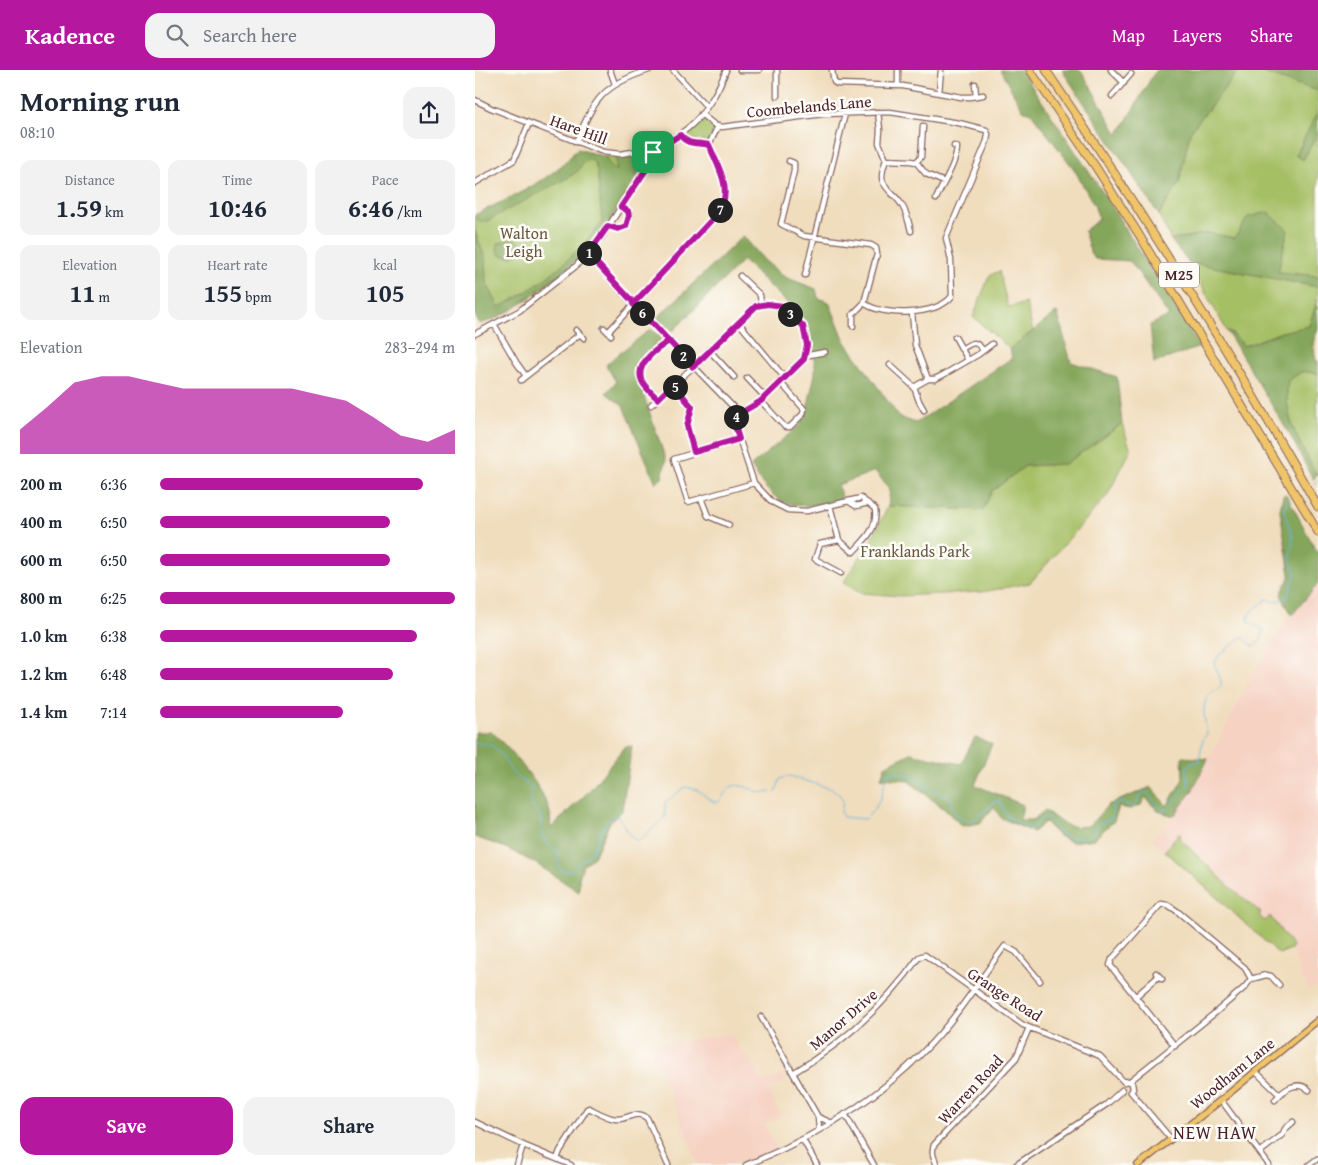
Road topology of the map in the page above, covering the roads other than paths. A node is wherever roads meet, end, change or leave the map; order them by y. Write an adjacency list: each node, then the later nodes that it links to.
1 (610, 70): 16 (street)
2 (649, 70): 16 (street)
3 (673, 70): 25 (street)
4 (726, 70): 25 (street)
5 (740, 70): 6 (street)
6 (759, 70)
7 (777, 70): 21 (street)
8 (832, 70): 18 (street)
9 (898, 70): 18 (street)
10 (941, 70): 19 (street)
11 (1030, 70): 93 (highway, M25)
12 (1046, 70): 91 (highway, M25)
13 (1111, 70): 15 (street)
14 (1131, 74): 15 (street)
15 (1124, 83): 23 (street)
16 (615, 84): 33 (street)
17 (975, 84): 22 (street)
18 (898, 86): 19 (street)
19 (939, 93): 22 (street)
20 (983, 95): 22 (street)
21 (777, 96)
22 (977, 96)
23 (1112, 96)
24 (475, 100): 29 (street, Hare Hill)
25 (706, 106): 27 (street)
26 (878, 112): 28 (street, Coombelands Lane); 37 (street); 53 (street, Coombelands Lane)
27 (701, 114): 30 (street); 32 (street)
28 (845, 114): 30 (street, Coombelands Lane); 46 (street)
29 (529, 124): 33 (street, Hare Hill); 41 (street)
30 (718, 126): 34 (street)
31 (923, 126): 39 (street)
32 (678, 136): 34 (street); 36 (street)
33 (576, 142): 36 (street, Hare Hill)
34 (709, 145): 50 (street)
35 (954, 146): 40 (street)
36 (653, 152): 43 (street)
37 (886, 160): 39 (street); 45 (street)
38 (789, 161): 46 (street)
39 (916, 162): 40 (street)
40 (944, 182): 42 (street)
41 (475, 183)
42 (936, 199)
43 (621, 207): 44 (street); 44 (street)
44 (608, 226): 47 (street)
45 (911, 231)
46 (814, 237): 48 (street); 52 (street)
47 (588, 254): 50 (street); 55 (street)
48 (805, 275)
49 (740, 276): 51 (street)
50 (633, 304): 57 (street); 61 (street)
51 (761, 304): 54 (street); 67 (street)
52 (864, 304): 53 (street); 56 (street)
53 (912, 313): 75 (street)
54 (739, 323): 64 (street); 73 (street)
55 (494, 324): 58 (street); 71 (street)
56 (853, 326)
57 (607, 332)
58 (475, 334)
59 (955, 337): 63 (street)
60 (584, 338): 71 (street)
61 (669, 341): 70 (street); 81 (street)
62 (992, 344): 65 (street)
63 (961, 348): 65 (street); 68 (street)
64 (709, 350): 70 (street); 72 (street)
65 (983, 350): 68 (street)
66 (825, 352): 67 (street)
67 (804, 356): 73 (street)
68 (968, 360): 75 (street)
69 (890, 365): 79 (street)
70 (693, 367): 78 (street); 85 (street)
71 (526, 376): 76 (street)
72 (734, 377)
73 (784, 377): 77 (street)
74 (747, 378): 80 (street)
75 (928, 379): 79 (street)
76 (521, 380)
77 (780, 382): 80 (street); 82 (street)
78 (673, 384): 81 (street); 87 (street)
79 (915, 387): 84 (street)
80 (765, 397): 82 (street)
81 (658, 399): 83 (street)
82 (761, 401): 85 (street)
83 (651, 405)
84 (924, 410)
85 (739, 414): 86 (street)
86 (739, 439): 87 (street); 88 (street)
87 (694, 452): 89 (street)
88 (754, 483): 89 (street); 90 (street)
89 (701, 498): 92 (street)
90 (830, 506): 94 (street); 94 (street)
91 (1318, 507)
92 (729, 525)
93 (1318, 532)
94 (839, 540): 95 (street)
95 (841, 573)
96 (923, 955): 101 (street, Grange Road); 108 (street, Manor Drive)
97 (1159, 976): 102 (street)
98 (1251, 979): 100 (street); 102 (street); 106 (street)
99 (1041, 981): 101 (street)
100 (1279, 985)
101 (974, 989): 105 (street, Grange Road); 117 (street)
102 (1135, 997): 106 (street)
103 (761, 1017): 108 (street)
104 (1318, 1020): 107 (main road, Woodham Lane)
105 (1029, 1028): 109 (street, Grange Road); 136 (street, Warren Road)
106 (1175, 1046): 110 (street)
107 (1256, 1072): 114 (street); 115 (main road, Woodham Lane)
108 (793, 1073): 118 (street)
109 (1124, 1082): 110 (street); 111 (street)
110 (1130, 1082): 113 (street)
111 (1122, 1090): 113 (street); 137 (street)
112 (1309, 1090): 114 (street)
113 (1131, 1092): 123 (street)
114 (1279, 1094): 116 (street)
115 (1221, 1100): 123 (main road, Woodham Lane); 126 (street)
116 (1275, 1100)
117 (845, 1114): 121 (street); 135 (street)
118 (818, 1117): 121 (street); 122 (street)
119 (475, 1122): 125 (street)
120 (1293, 1122): 126 (street)
121 (832, 1123): 122 (street)
122 (819, 1130): 124 (street)
123 (1171, 1139): 138 (main road, Woodham Lane)
124 (803, 1140): 133 (street); 134 (street)
125 (523, 1145): 128 (street); 130 (street)
126 (1260, 1152): 139 (street)
127 (1309, 1157): 129 (street)
128 (557, 1159): 131 (street); 132 (street)
129 (1313, 1162)
130 (517, 1165)
131 (571, 1165)
132 (668, 1165)
133 (746, 1165)
134 (817, 1165)
135 (874, 1165)
136 (937, 1165)
137 (1016, 1165)
138 (1138, 1165)
139 (1269, 1165)

